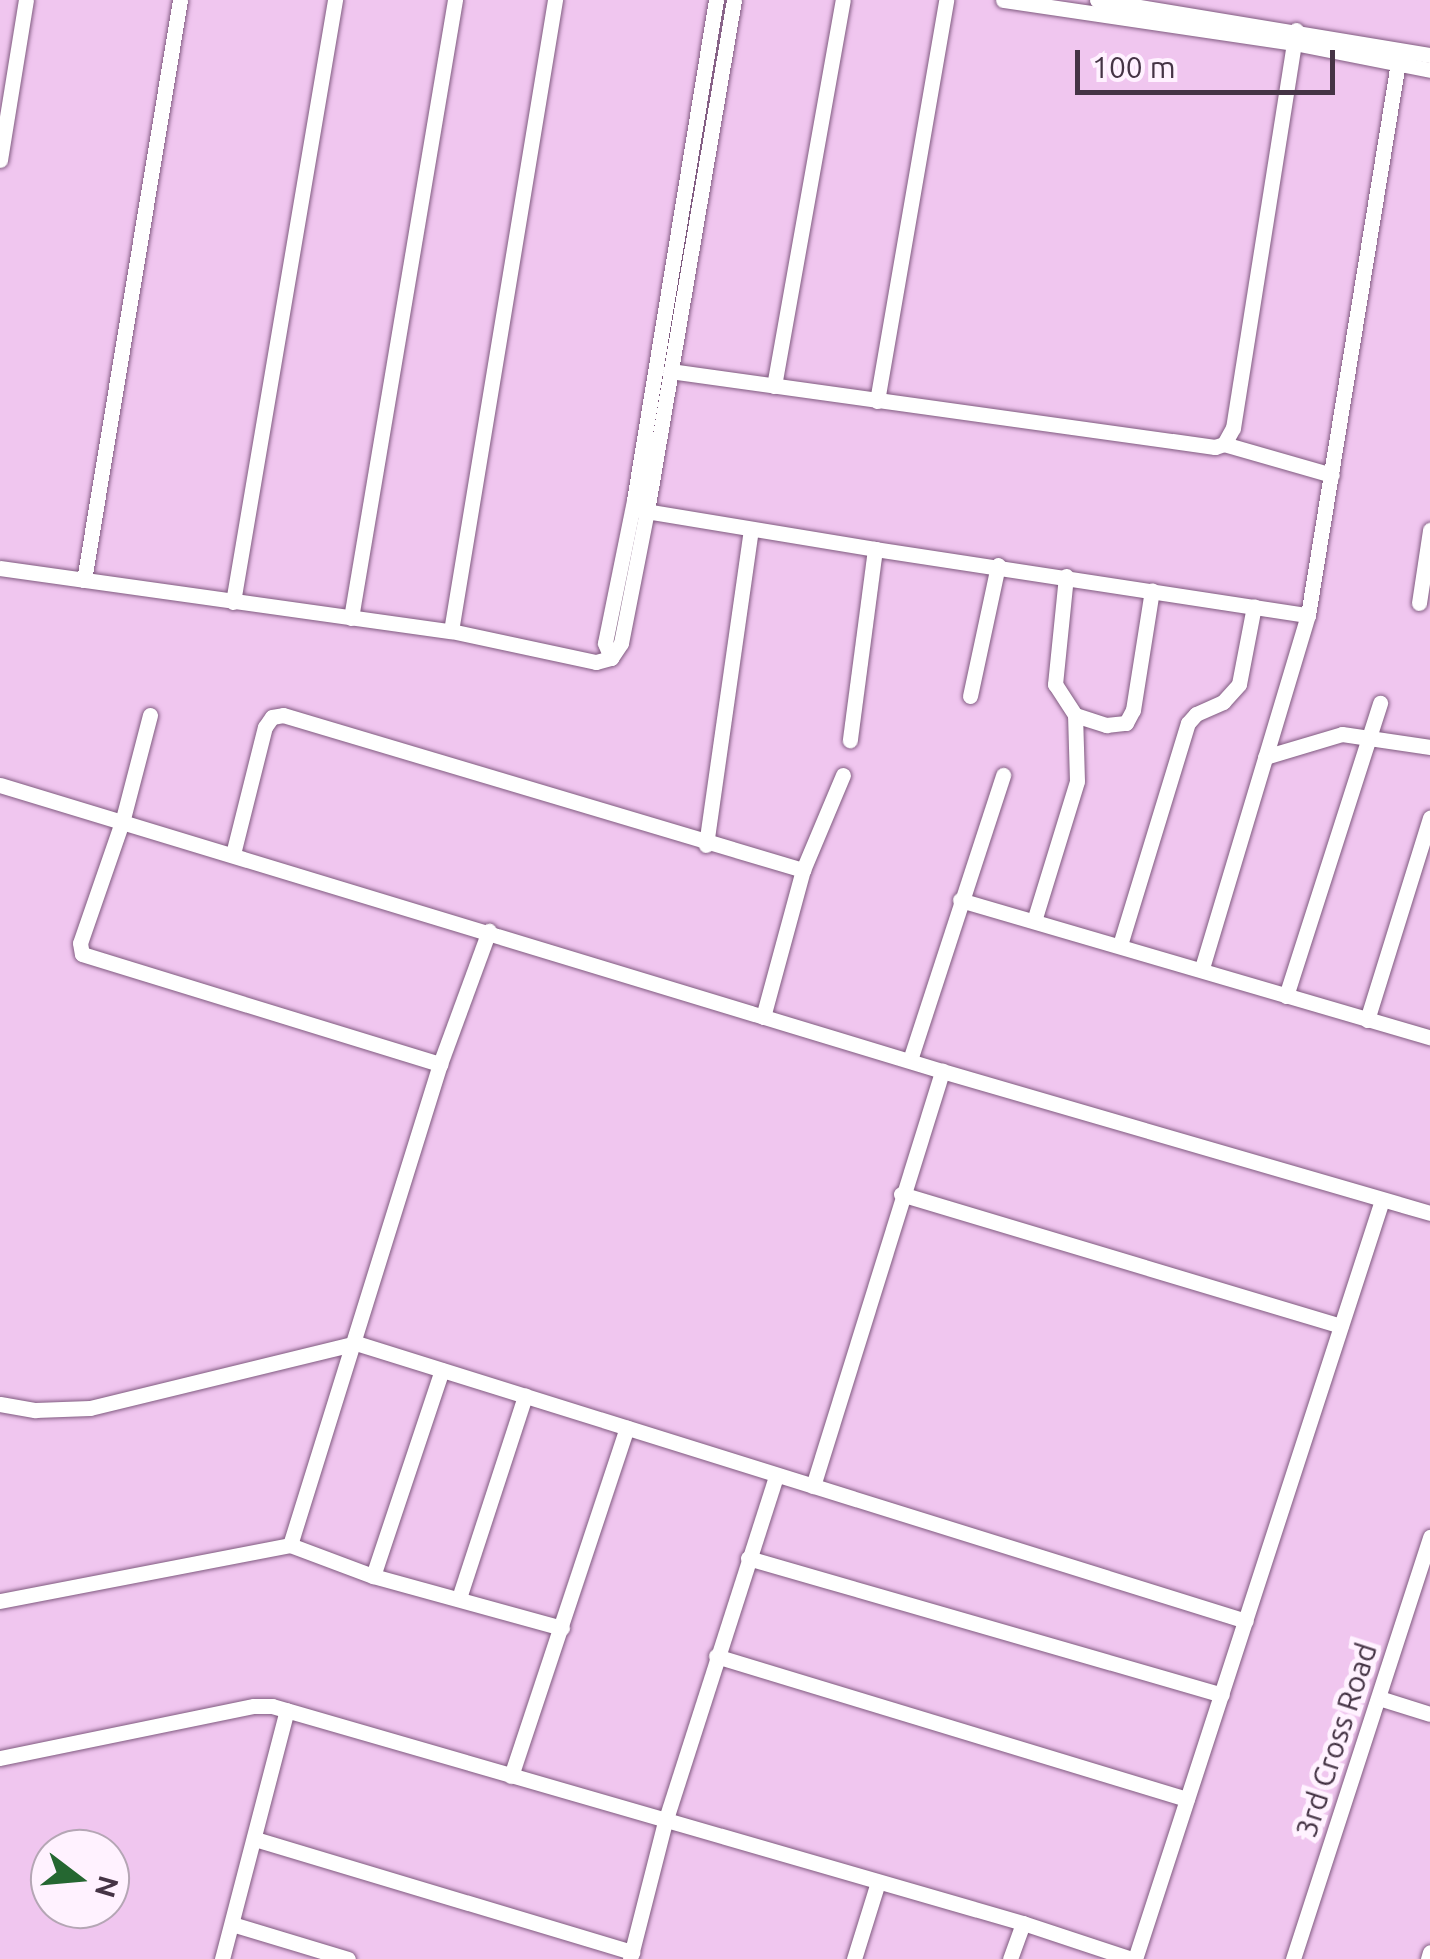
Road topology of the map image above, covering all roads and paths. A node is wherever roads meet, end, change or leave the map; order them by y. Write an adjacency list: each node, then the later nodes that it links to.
1 (26, 0): 16 (street)
2 (180, 0): 29 (street)
3 (335, 0): 31 (street)
4 (455, 0): 35 (street)
5 (555, 0): 36 (street)
6 (716, 0): 22 (street)
7 (734, 0): 17 (street)
8 (842, 0): 18 (street)
9 (946, 0): 19 (street)
10 (1002, 0): 12 (street)
11 (1097, 0): 12 (street)
12 (1295, 37): 13 (street); 20 (street)
13 (1398, 56): 14 (street); 15 (street); 21 (street)
14 (1430, 56)
15 (1430, 70)
16 (0, 160)
17 (670, 371): 18 (street); 22 (street)
18 (774, 386): 19 (street)
19 (877, 401): 20 (street)
20 (1224, 444): 21 (street)
21 (1332, 475): 34 (street)
22 (640, 510): 23 (street); 36 (street)
23 (752, 529): 25 (street); 50 (street)
24 (1430, 530): 32 (street)
25 (875, 549): 26 (street); 42 (street)
26 (998, 565): 28 (street); 37 (street)
27 (0, 568): 29 (street)
28 (1066, 576): 30 (street); 40 (street)
29 (84, 580): 31 (street)
30 (1152, 590): 33 (street); 40 (street)
31 (233, 602): 35 (street)
32 (1420, 603)
33 (1254, 606): 34 (street); 57 (street)
34 (1308, 615): 44 (street)
35 (351, 618): 36 (street)
36 (450, 631)
37 (970, 696)
38 (1380, 703): 41 (street)
39 (150, 715): 49 (street)
40 (1075, 715): 55 (street)
41 (1372, 738): 43 (street); 44 (street); 59 (street)
42 (850, 740)
43 (1430, 747)
44 (1265, 757): 58 (street)
45 (843, 775): 53 (street)
46 (1003, 775): 54 (street)
47 (0, 785): 49 (street)
48 (1430, 818): 52 (street)
49 (123, 819): 51 (street); 64 (street)
50 (706, 844): 51 (street); 53 (street)
51 (233, 854): 56 (street)
52 (1425, 854): 61 (street)
53 (803, 870): 60 (street)
54 (960, 900): 55 (street); 63 (street)
55 (1034, 921): 57 (street)
56 (490, 932): 60 (street); 64 (street)
57 (1120, 945): 58 (street)
58 (1202, 968): 59 (street)
59 (1286, 996): 61 (street)
60 (763, 1017): 63 (street)
61 (1367, 1020): 62 (street)
62 (1430, 1038)
63 (910, 1060): 65 (street)
64 (440, 1064): 70 (street)
65 (942, 1071): 66 (street); 67 (street)
66 (901, 1194): 69 (street); 76 (street)
67 (1382, 1200): 68 (street); 69 (street)
68 (1430, 1212)
69 (1341, 1326): 83 (street)
70 (356, 1343): 71 (street); 73 (street); 78 (street)
71 (442, 1370): 72 (street); 80 (street)
72 (525, 1396): 74 (street); 81 (street)
73 (0, 1404)
74 (627, 1428): 75 (street); 84 (street)
75 (776, 1476): 76 (street); 79 (street)
76 (813, 1486): 83 (street)
77 (1430, 1537): 87 (street, 3rd Cross Road)
78 (290, 1545): 80 (street); 82 (street)
79 (748, 1558): 85 (street); 86 (street)
80 (373, 1576): 81 (street)
81 (459, 1598): 84 (street)
82 (0, 1600)
83 (1246, 1620): 86 (street)
84 (562, 1628): 91 (street)
85 (716, 1656): 92 (street); 93 (street)
86 (1222, 1695): 92 (street)
87 (1379, 1698): 89 (street); 105 (street, 3rd Cross Road)
88 (288, 1710): 90 (street); 91 (street); 94 (street)
89 (1430, 1714)
90 (0, 1758)
91 (512, 1776): 93 (street)
92 (1187, 1799): 104 (street)
93 (666, 1822): 95 (street); 99 (street)
94 (255, 1838): 97 (street); 99 (street)
95 (878, 1882): 96 (street); 102 (street)
96 (1023, 1923): 103 (street); 104 (street)
97 (232, 1924): 100 (street); 101 (street)
98 (1430, 1952): 106 (street)
99 (631, 1956)
100 (222, 1959)
101 (348, 1959)
102 (854, 1959)
103 (1010, 1959)
104 (1133, 1959)
105 (1293, 1959)
106 (1428, 1959)

